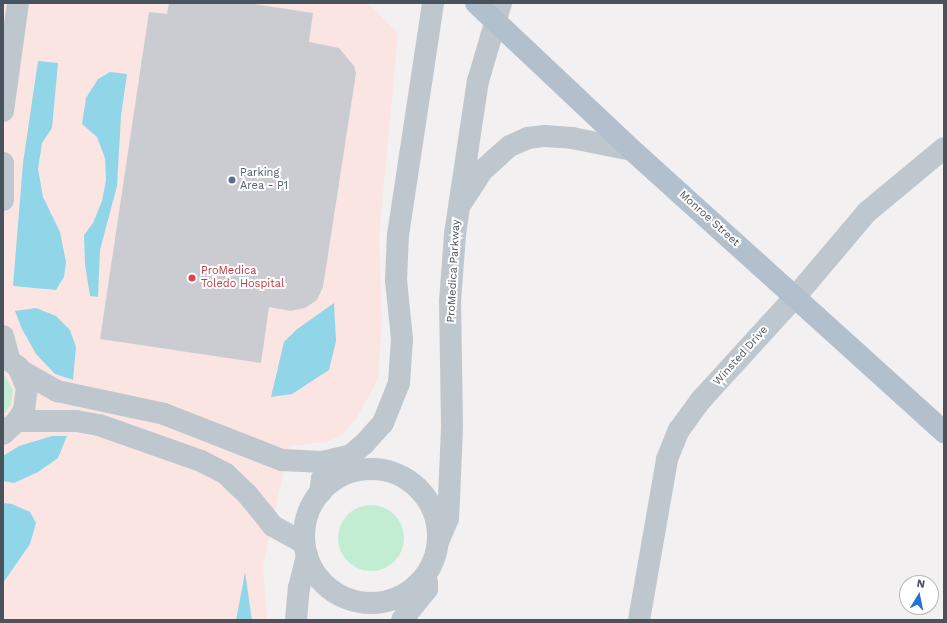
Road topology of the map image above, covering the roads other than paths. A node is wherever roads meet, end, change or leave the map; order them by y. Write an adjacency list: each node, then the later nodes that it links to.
1 (18, 3): 5 (street)
2 (433, 3): 16 (street)
3 (476, 3): 4 (main road, Monroe Street)
4 (498, 12): 7 (main road, Monroe Street); 10 (street, ProMedica Parkway)
5 (3, 111)
6 (944, 148): 11 (street, Winsted Drive)
7 (632, 150): 10 (street); 11 (main road, Monroe Street)
8 (3, 162): 9 (street)
9 (3, 200)
10 (458, 208): 18 (street, ProMedica Parkway)
11 (796, 296): 15 (main road, Monroe Street); 23 (street, Winsted Drive)
12 (3, 336): 13 (street)
13 (11, 362): 14 (street); 16 (street)
14 (8, 428): 19 (street)
15 (944, 432)
16 (352, 455): 17 (street)
17 (320, 493): 18 (street); 19 (street)
18 (438, 542): 20 (street)
19 (305, 549): 20 (street); 21 (street)
20 (428, 572): 22 (street)
21 (296, 620)
22 (402, 620)
23 (639, 620)

